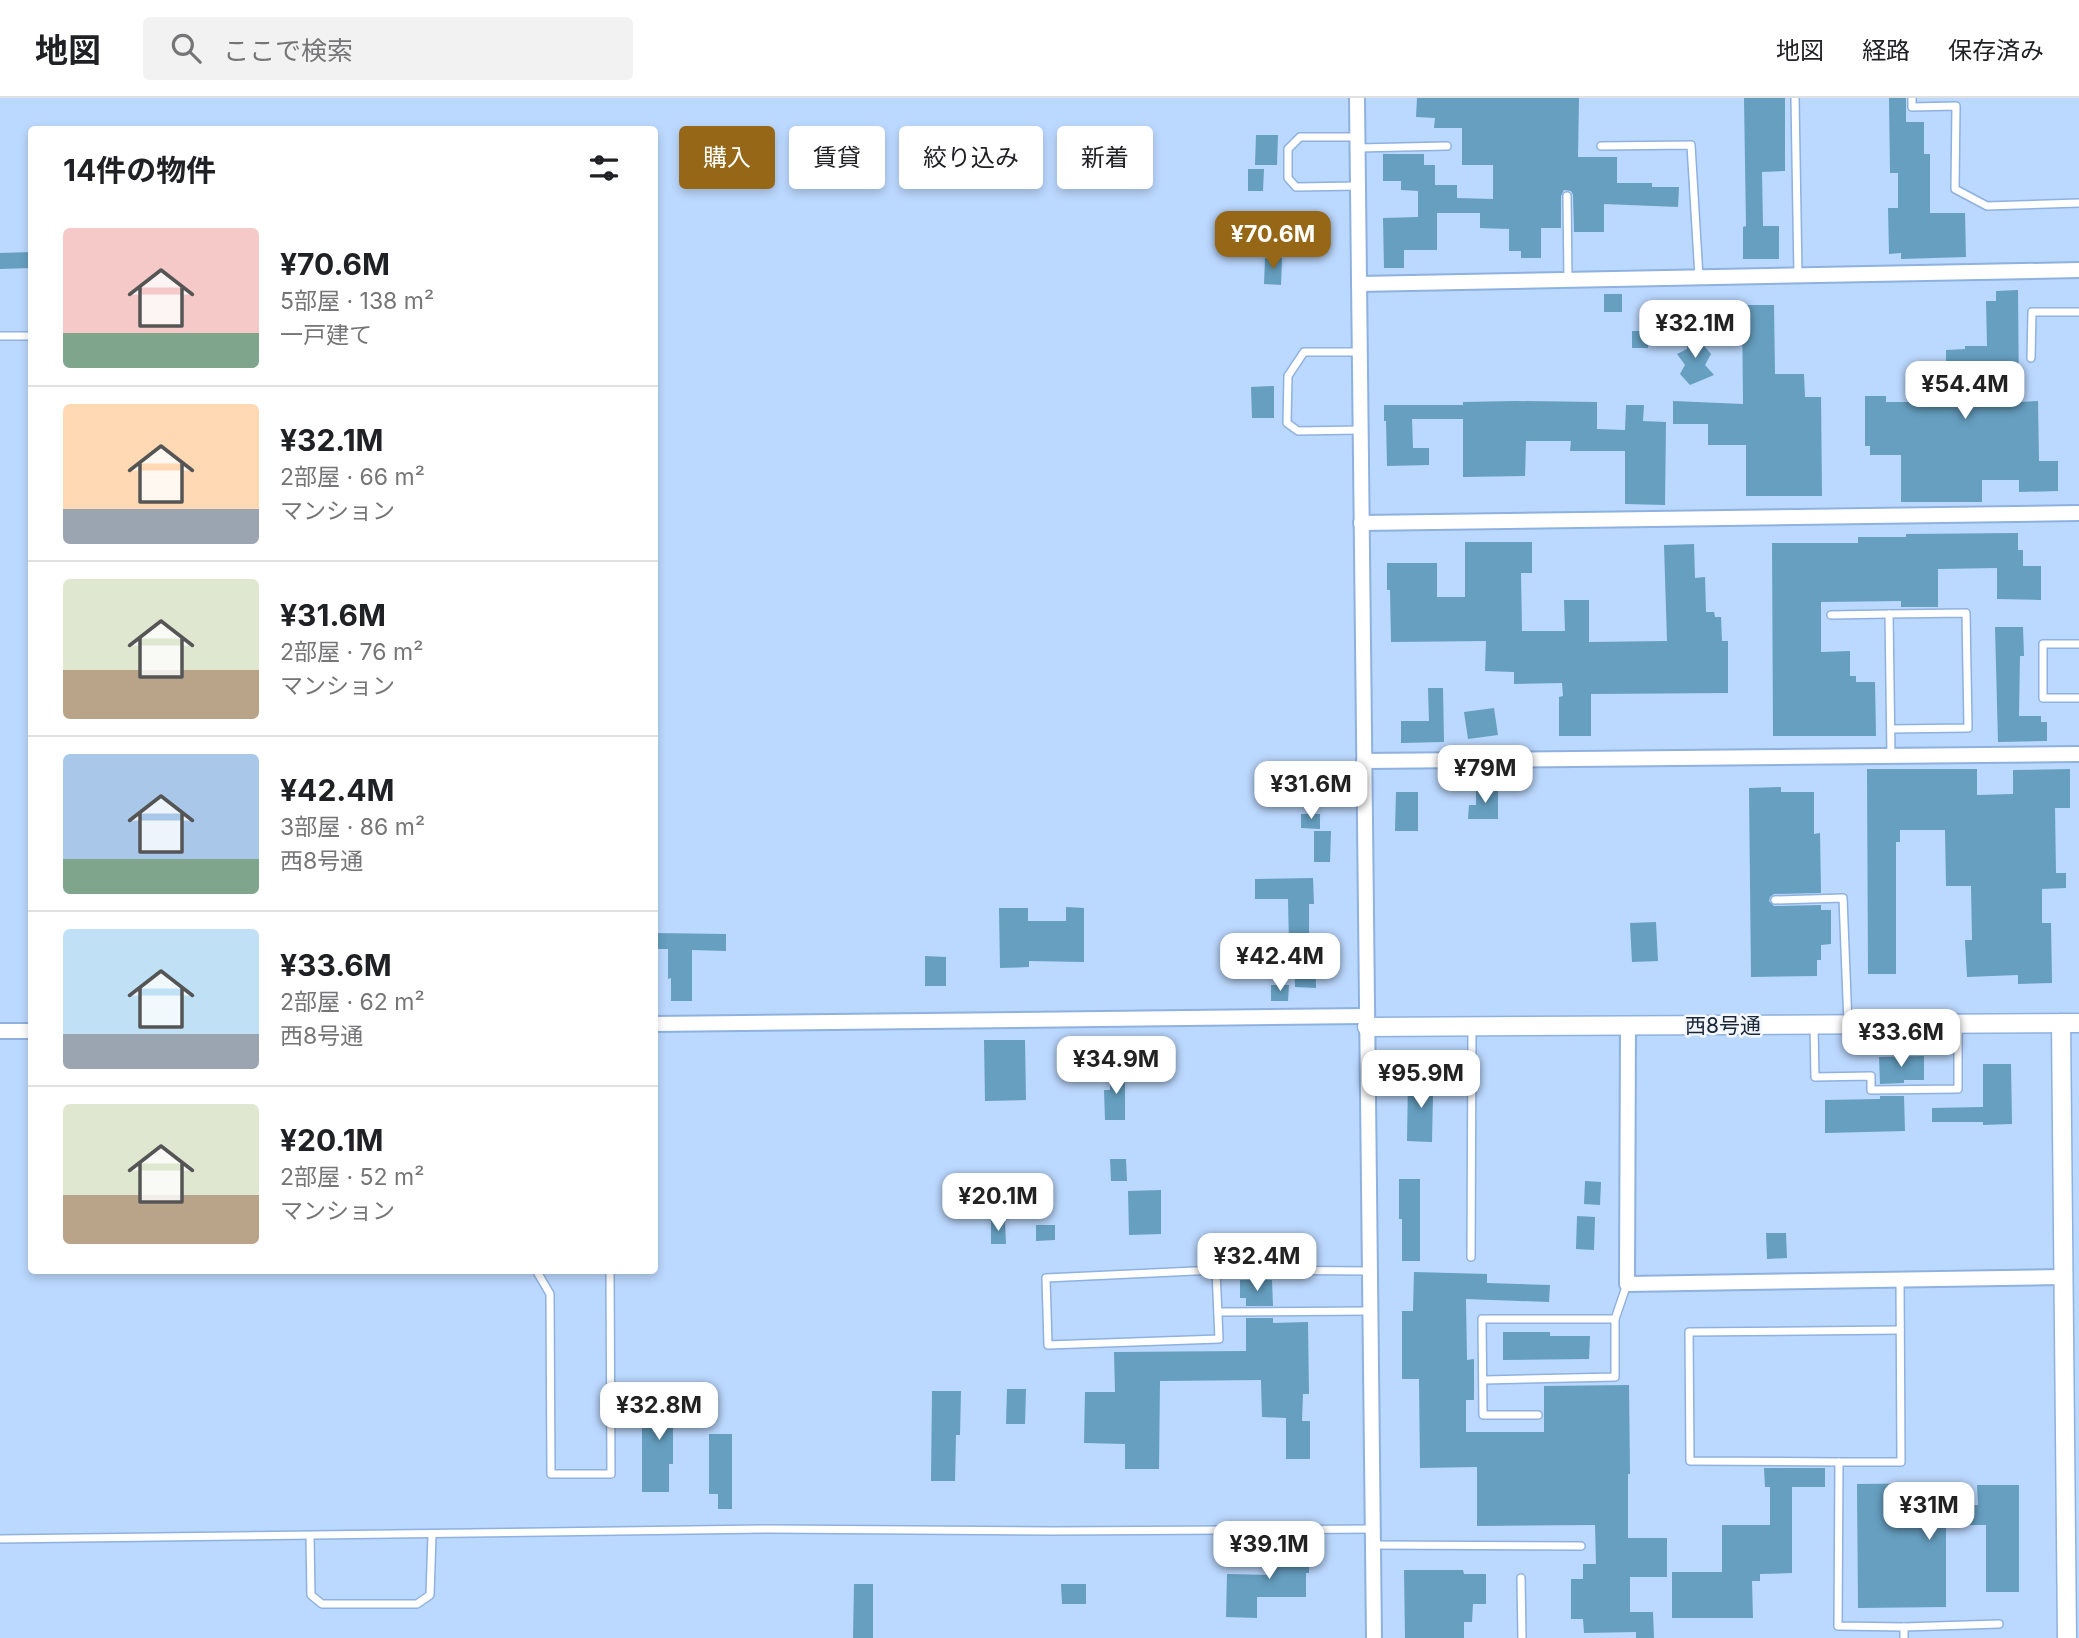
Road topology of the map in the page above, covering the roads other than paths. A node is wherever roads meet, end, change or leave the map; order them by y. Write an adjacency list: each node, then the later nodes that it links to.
1 (1357, 98): 4 (street)
2 (1795, 98): 11 (lane)
3 (1912, 98): 9 (lane)
4 (1358, 142): 5 (lane); 7 (street); 7 (lane)
5 (1447, 146)
6 (1601, 146): 12 (lane)
7 (1358, 186): 14 (street)
8 (1567, 196): 13 (lane)
9 (2079, 203)
10 (2079, 270): 11 (street)
11 (1798, 276): 12 (street)
12 (1700, 278): 13 (street)
13 (1568, 280): 14 (street)
14 (1359, 284): 18 (street)
15 (2079, 312): 19 (lane)
16 (0, 336): 17 (lane)
17 (28, 336)
18 (1360, 352): 20 (street); 20 (lane)
19 (2031, 358)
20 (1360, 430): 22 (street)
21 (2079, 513): 22 (street)
22 (1361, 523): 30 (street)
23 (1889, 614): 24 (lane); 27 (lane); 27 (lane)
24 (1831, 615)
25 (2079, 644): 26 (lane)
26 (2079, 698)
27 (1891, 729): 29 (lane)
28 (2079, 754): 29 (street)
29 (1891, 756): 30 (street)
30 (1364, 761): 32 (street)
31 (1775, 900): 38 (lane)
32 (1366, 1022): 36 (street); 40 (street, 西8号通); 45 (street)
33 (1958, 1023): 34 (street, 西8号通); 37 (lane); 38 (street, 西8号通)
34 (2061, 1023): 35 (street, 西8号通); 48 (street)
35 (2079, 1023)
36 (658, 1024)
37 (1814, 1024): 38 (street, 西8号通); 39 (street, 西8号通)
38 (1848, 1024)
39 (1628, 1026): 40 (street, 西8号通); 50 (street)
40 (1472, 1027): 43 (lane)
41 (0, 1031): 42 (street)
42 (28, 1031)
43 (1471, 1257)
44 (1216, 1270): 45 (lane); 52 (lane); 52 (lane)
45 (1369, 1270): 51 (street)
46 (538, 1274): 47 (lane)
47 (610, 1274)
48 (2063, 1277): 49 (street); 57 (street)
49 (1900, 1280): 50 (street); 54 (lane)
50 (1627, 1284): 53 (lane)
51 (1370, 1311): 52 (lane); 61 (street)
52 (1218, 1312)
53 (1615, 1319): 55 (lane); 55 (lane)
54 (1900, 1330): 58 (lane); 58 (lane)
55 (1484, 1380): 56 (lane)
56 (1538, 1415)
57 (2071, 1422): 70 (street)
58 (1839, 1462): 66 (lane)
59 (432, 1535): 60 (lane); 60 (lane); 61 (lane)
60 (310, 1536): 62 (lane)
61 (1372, 1537): 63 (lane); 67 (street)
62 (0, 1539)
63 (1581, 1546)
64 (1521, 1578): 68 (lane)
65 (1999, 1624): 66 (lane)
66 (1904, 1627): 69 (lane)
67 (1374, 1638)
68 (1522, 1638)
69 (1904, 1638)
70 (2067, 1638)

